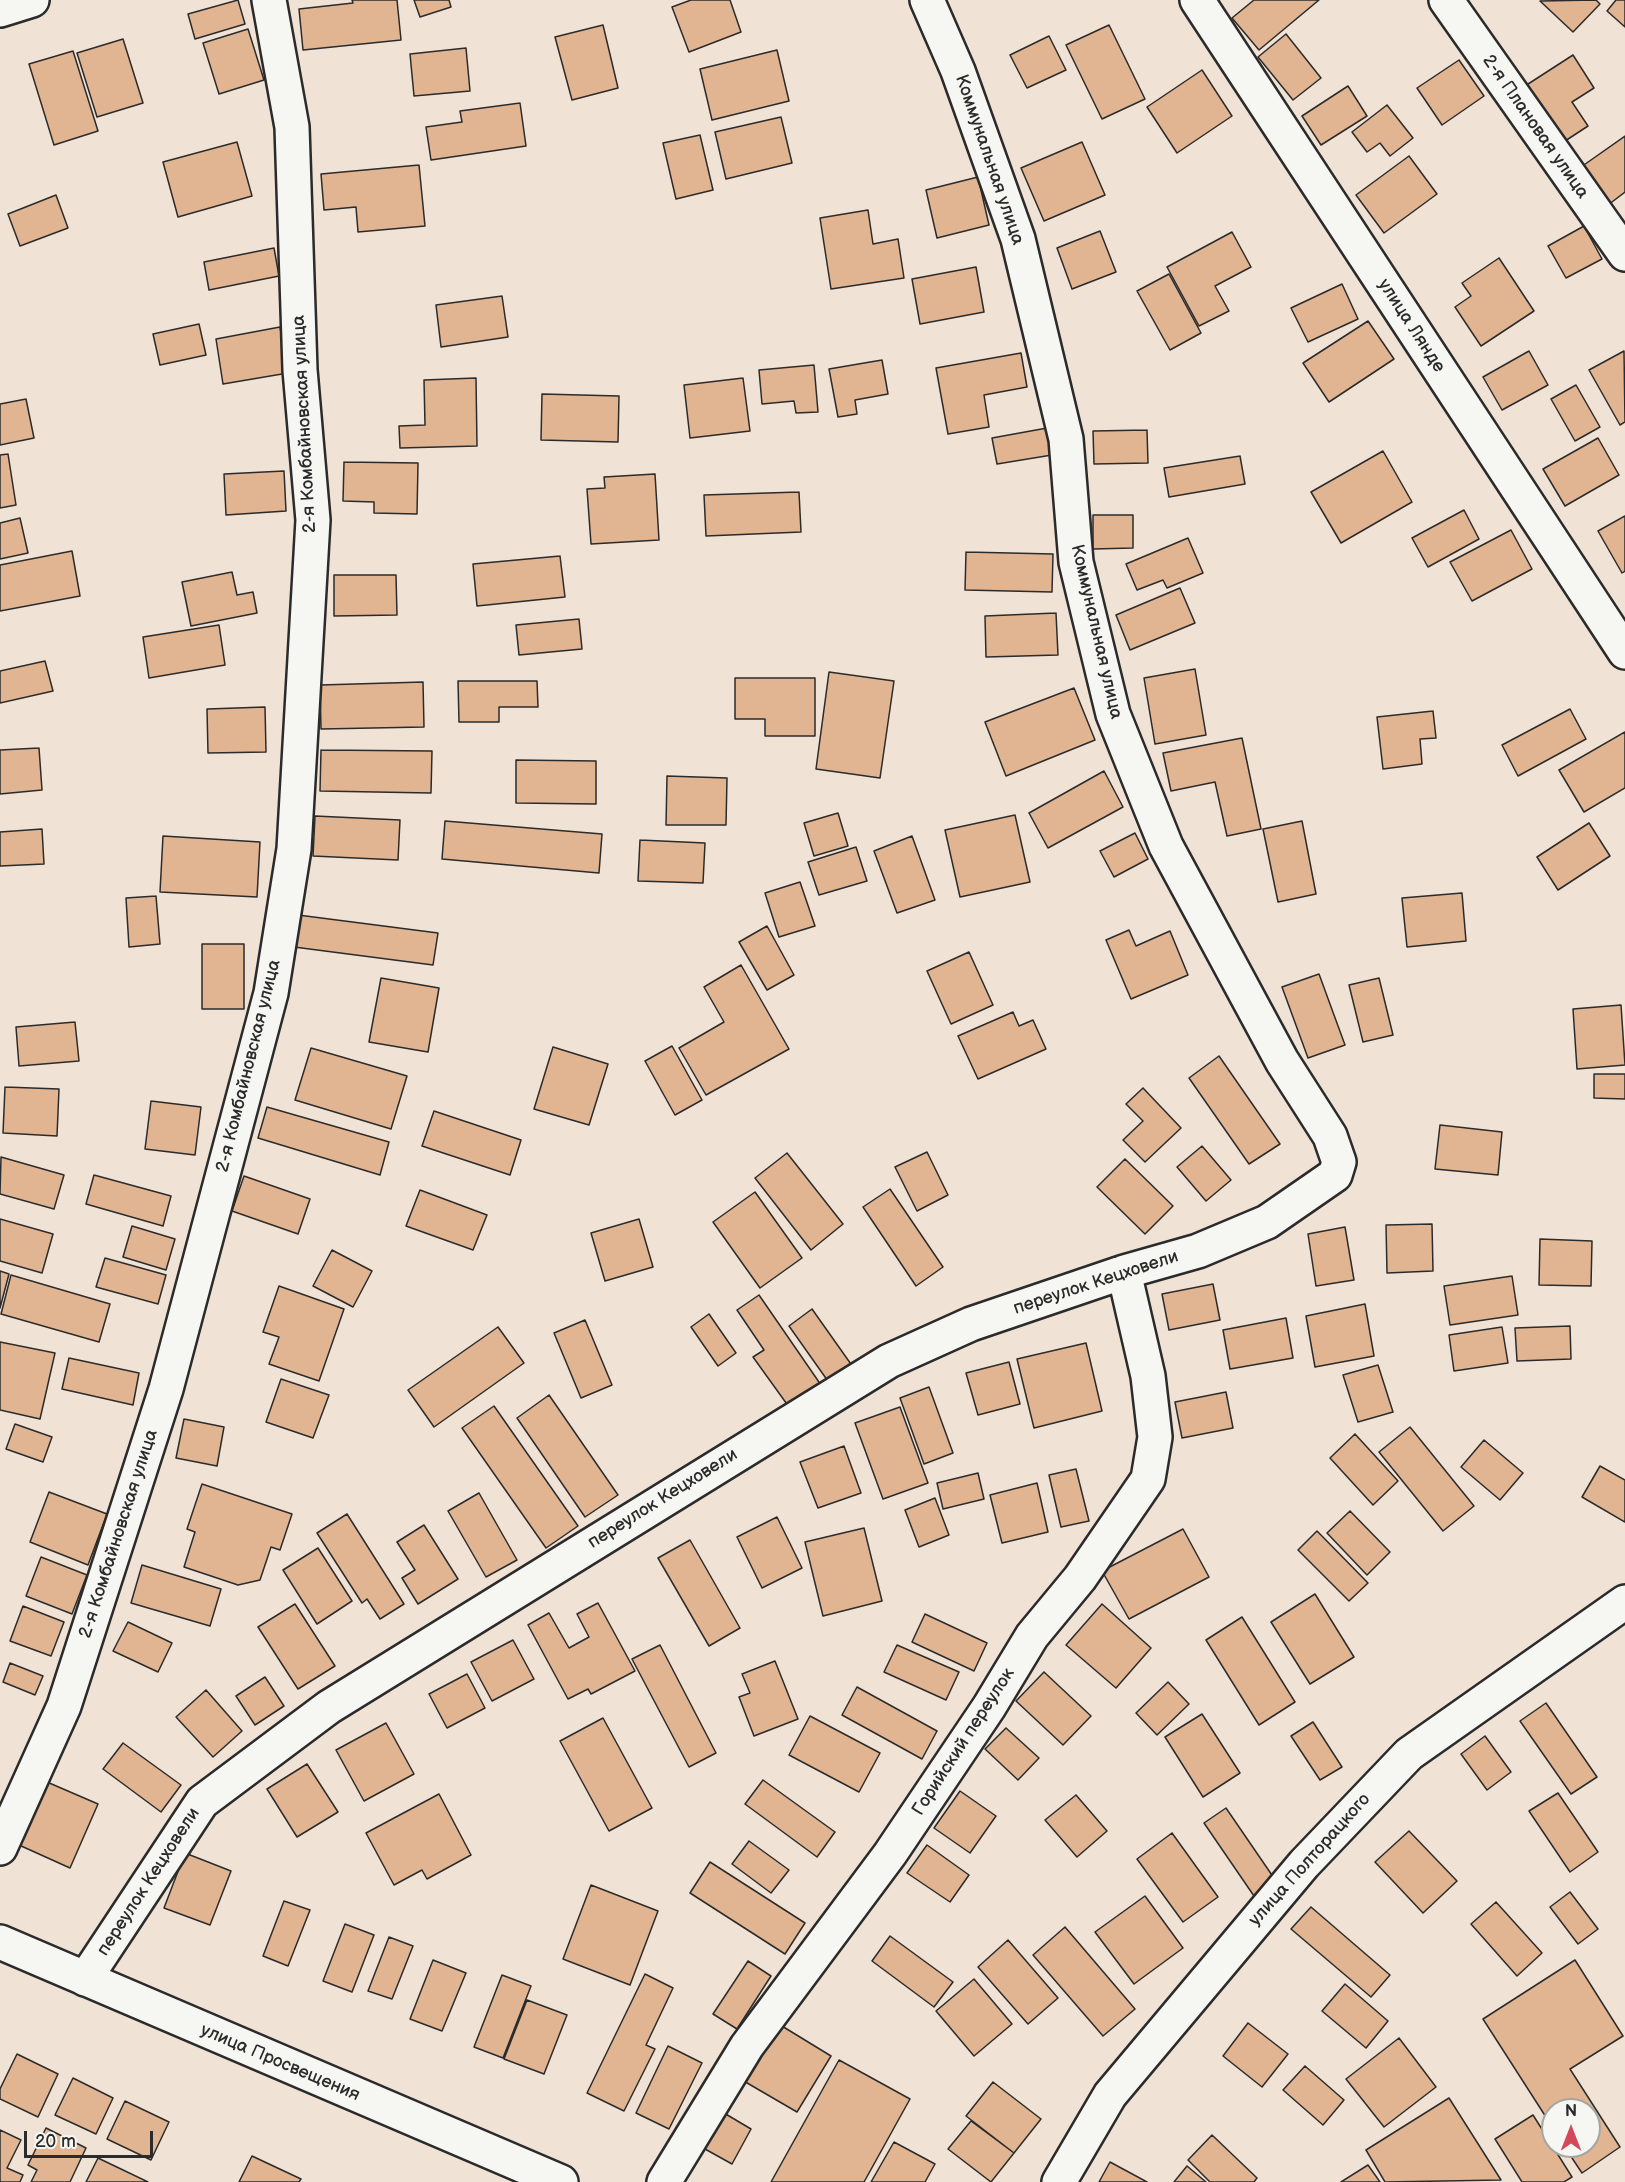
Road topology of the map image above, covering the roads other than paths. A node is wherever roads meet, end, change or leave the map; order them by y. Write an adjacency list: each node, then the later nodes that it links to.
1 (32, 0): 6 (street)
2 (268, 0): 12 (street, 2-я Комбайновская улица)
3 (927, 0): 9 (street, Коммунальная улица)
4 (1197, 0): 8 (street, улица Лянде)
5 (1446, 0): 7 (street, 2-я Плановая улица)
6 (0, 10)
7 (1625, 254)
8 (1625, 651)
9 (1340, 1162): 10 (street, переулок Кецховели)
10 (1124, 1272): 14 (street, переулок Кецховели); 16 (street, Горийский переулок)
11 (1625, 1602): 17 (street, улица Полторацкого)
12 (0, 1848)
13 (0, 1942): 14 (street, улица Просвещения)
14 (84, 1979): 15 (street, улица Просвещения)
15 (561, 2182)
16 (663, 2182)
17 (1059, 2182)

